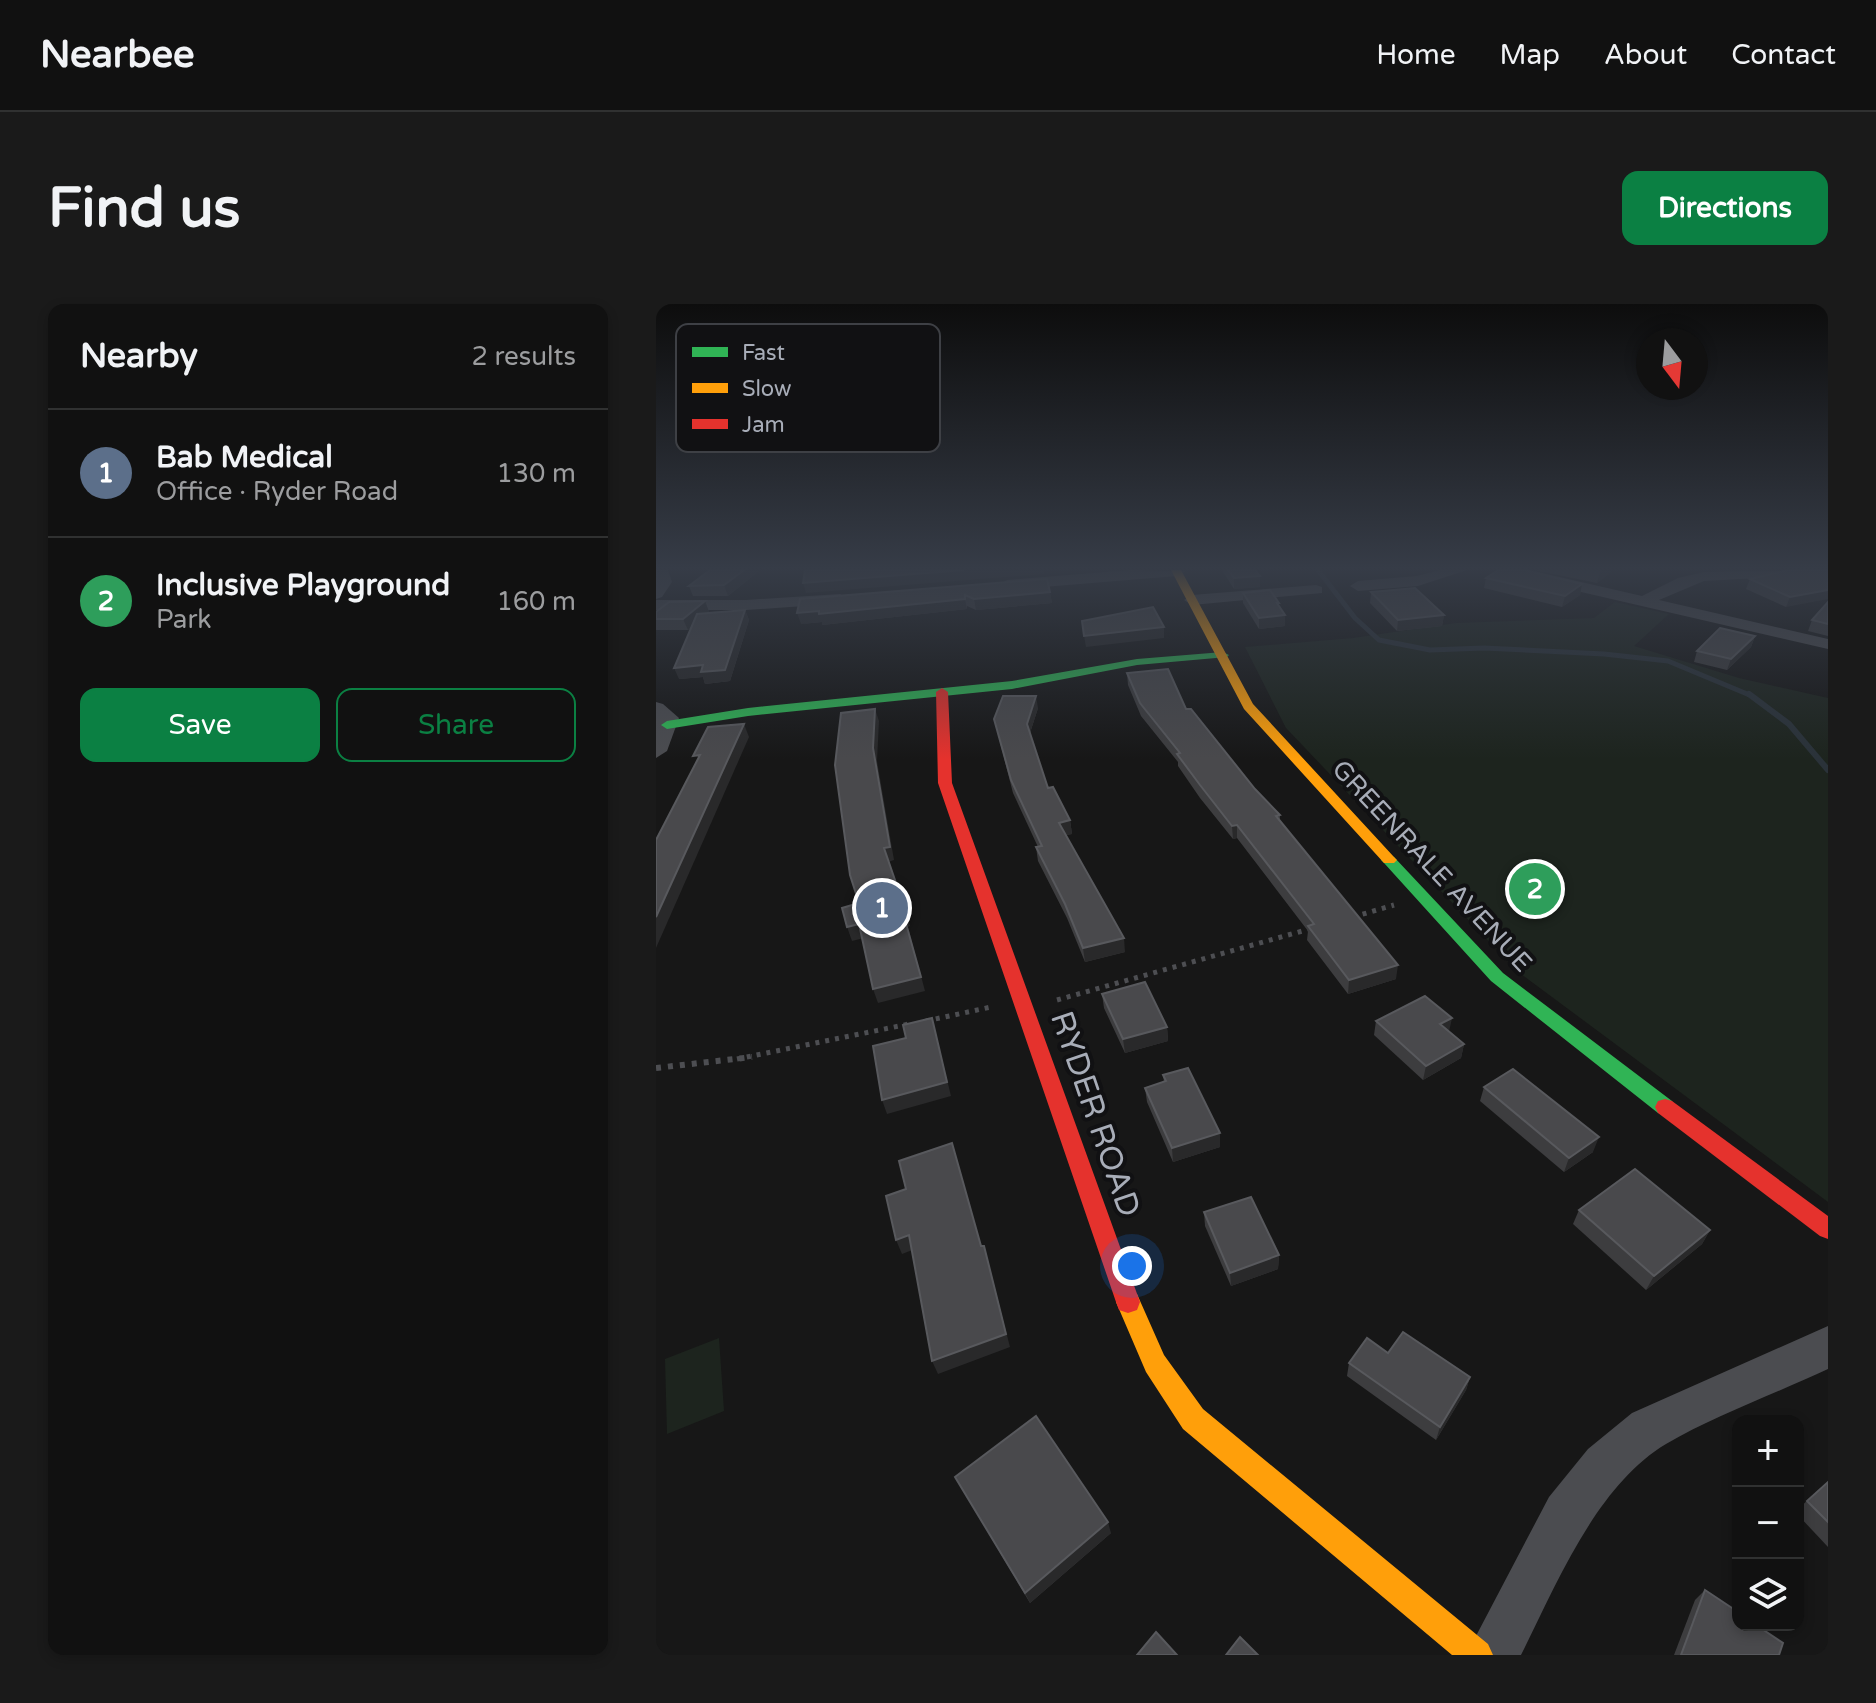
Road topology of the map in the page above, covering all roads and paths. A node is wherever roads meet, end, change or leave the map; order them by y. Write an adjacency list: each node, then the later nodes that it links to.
1 (1211, 633): 4 (street, GREENRALE AVENUE)
2 (1781, 633): 3 (street)
3 (1828, 644)
4 (1223, 655): 5 (street); 8 (street, GREENRALE AVENUE)
5 (942, 692): 6 (street); 11 (street, RYDER ROAD)
6 (662, 716): 7 (street)
7 (656, 751)
8 (1422, 898): 9 (path); 13 (street, GREENRALE AVENUE)
9 (1350, 918)
10 (1320, 926): 11 (path)
11 (1025, 1004): 12 (path); 15 (street, RYDER ROAD)
12 (656, 1068)
13 (1828, 1229)
14 (1828, 1347): 16 (street)
15 (1477, 1655)
16 (1493, 1655)

